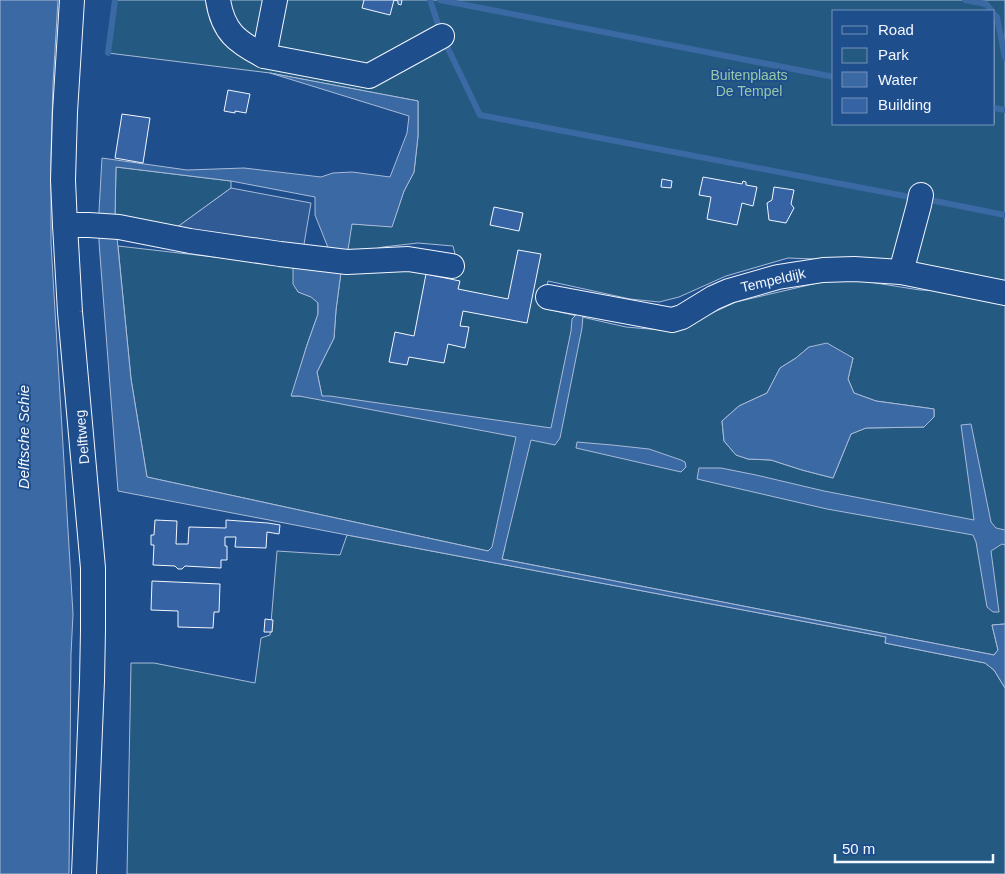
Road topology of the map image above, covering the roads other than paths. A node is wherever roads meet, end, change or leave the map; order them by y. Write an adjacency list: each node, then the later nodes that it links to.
1 (72, 0): 7 (street, Delftweg)
2 (218, 0): 5 (street)
3 (275, 0): 5 (street)
4 (442, 36): 5 (street)
5 (264, 56)
6 (920, 200): 9 (street)
7 (65, 225): 8 (street); 12 (street, Delftweg)
8 (452, 266)
9 (901, 272): 10 (street, Tempeldijk); 11 (street, Tempeldijk)
10 (1005, 293)
11 (548, 297)
12 (84, 874)

